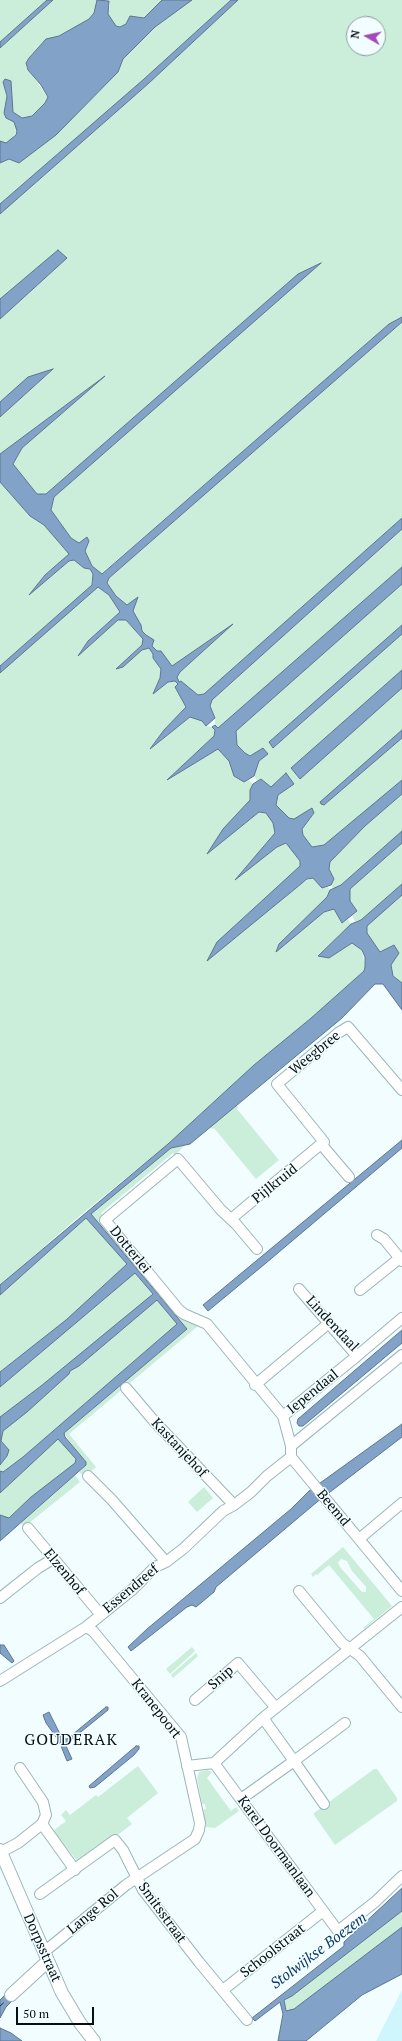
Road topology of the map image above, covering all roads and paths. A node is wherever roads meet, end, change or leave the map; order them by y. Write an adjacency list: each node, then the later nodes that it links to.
1 (402, 1090): 2 (street, Weegbree)
2 (319, 1146): 3 (street, Weegbree); 4 (street, Pijlkruid)
3 (349, 1177)
4 (231, 1219): 6 (street); 12 (street, Dotterlei)
5 (377, 1235): 7 (street)
6 (257, 1249)
7 (401, 1259): 9 (street)
8 (299, 1289): 11 (street, Lindendaal)
9 (360, 1290)
10 (402, 1318): 14 (street, Lindendaal)
11 (329, 1322): 14 (street, Lindendaal); 15 (street)
12 (207, 1324): 15 (street, Iependaal)
13 (402, 1355): 18 (street)
14 (357, 1356): 17 (street, Iependaal)
15 (255, 1385): 17 (street, Iependaal)
16 (126, 1388): 22 (street, Kastanjehof)
17 (282, 1416): 18 (street)
18 (291, 1446): 19 (street)
19 (291, 1457): 22 (street, Essendreef); 24 (street, Beemd)
20 (88, 1476): 26 (street)
21 (402, 1503): 24 (street)
22 (234, 1505): 26 (street, Essendreef)
23 (28, 1528): 25 (street, Elzenhof)
24 (358, 1539): 28 (street, Beemd)
25 (53, 1558): 29 (street); 31 (street, Elzenhof)
26 (166, 1562): 31 (street, Essendreef)
27 (299, 1591): 33 (street)
28 (402, 1591)
29 (0, 1598)
30 (402, 1607): 33 (street)
31 (101, 1615): 32 (street, Essendreef)
32 (86, 1627): 34 (street, Essendreef); 42 (street, Kranepoort)
33 (351, 1649): 36 (street); 37 (street)
34 (0, 1681)
35 (195, 1700): 37 (street, Snip)
36 (402, 1707)
37 (276, 1708): 38 (street)
38 (263, 1718): 40 (street); 41 (street)
39 (345, 1723): 40 (street)
40 (294, 1761): 44 (street); 45 (street)
41 (214, 1763): 42 (street); 44 (street, Karel Doormanlaan)
42 (187, 1766): 47 (street, Kranepoort)
43 (20, 1768): 46 (street)
44 (241, 1798): 53 (street, Karel Doormanlaan)
45 (324, 1804)
46 (42, 1824): 48 (street); 49 (street)
47 (199, 1830): 51 (street, Lange Rol)
48 (1, 1851): 54 (street, Dorpsstraat)
49 (75, 1870): 51 (street, Smitsstraat); 52 (street)
50 (402, 1876): 53 (street, Karel Doormanlaan)
51 (136, 1878): 54 (street, Lange Rol); 55 (street, Smitsstraat)
52 (40, 1894)
53 (323, 1912): 55 (street, Schoolstraat)
54 (46, 1956): 56 (street); 58 (street, Dorpsstraat)
55 (223, 1990): 57 (street, Smitsstraat)
56 (11, 1996)
57 (247, 2020)
58 (94, 2041)

